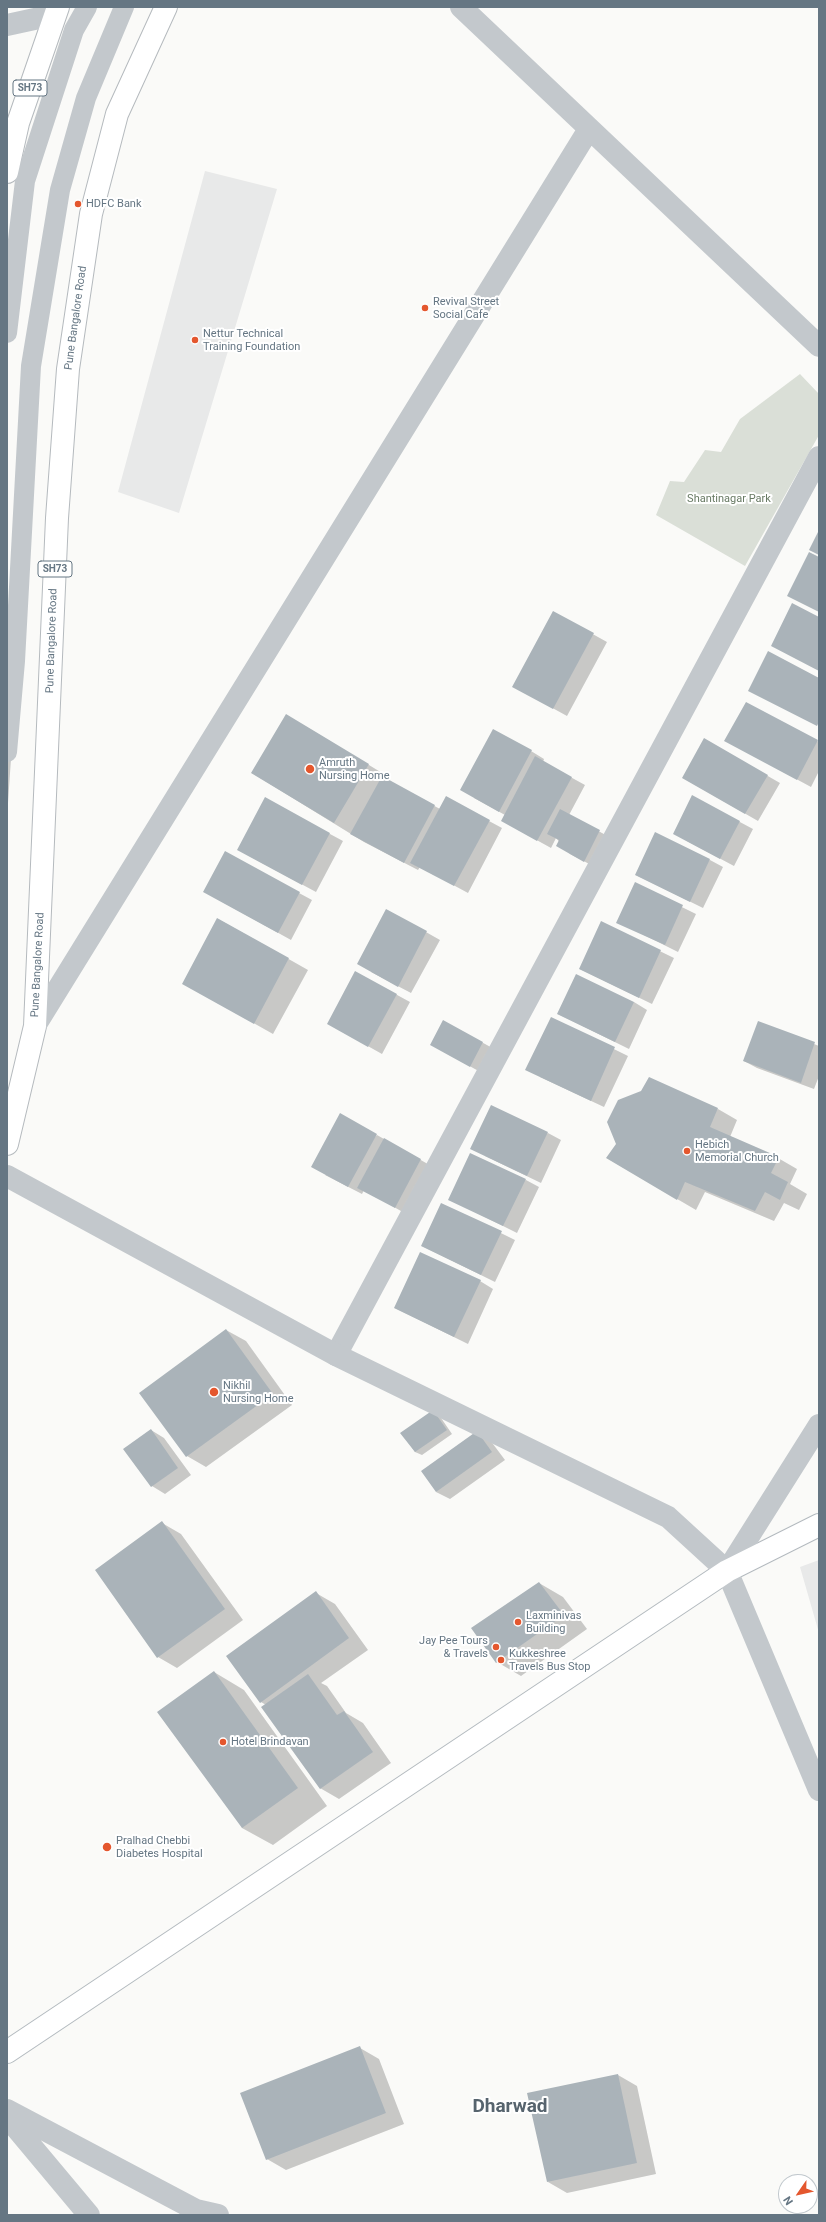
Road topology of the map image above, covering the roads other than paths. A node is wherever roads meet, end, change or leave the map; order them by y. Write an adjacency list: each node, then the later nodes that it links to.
1 (87, 7): 9 (lane)
2 (124, 7): 12 (lane)
3 (166, 7): 13 (main road, Pune Bangalore Road / SH73)
4 (461, 7): 7 (street)
5 (56, 11): 6 (street); 8 (main road, SH73)
6 (7, 25)
7 (589, 129): 10 (street); 13 (street)
8 (7, 172)
9 (7, 333)
10 (819, 346)
11 (819, 457): 16 (street)
12 (7, 752)
13 (35, 1026): 14 (main road, Pune Bangalore Road / SH73)
14 (7, 1144)
15 (7, 1176): 16 (street)
16 (336, 1355): 19 (street)
17 (819, 1424): 19 (street)
18 (819, 1525): 19 (main road)
19 (726, 1571): 20 (street); 21 (main road)
20 (819, 1790)
21 (7, 2052)
22 (7, 2110): 25 (street)
23 (7, 2117): 24 (street)
24 (89, 2215)
25 (218, 2215)

